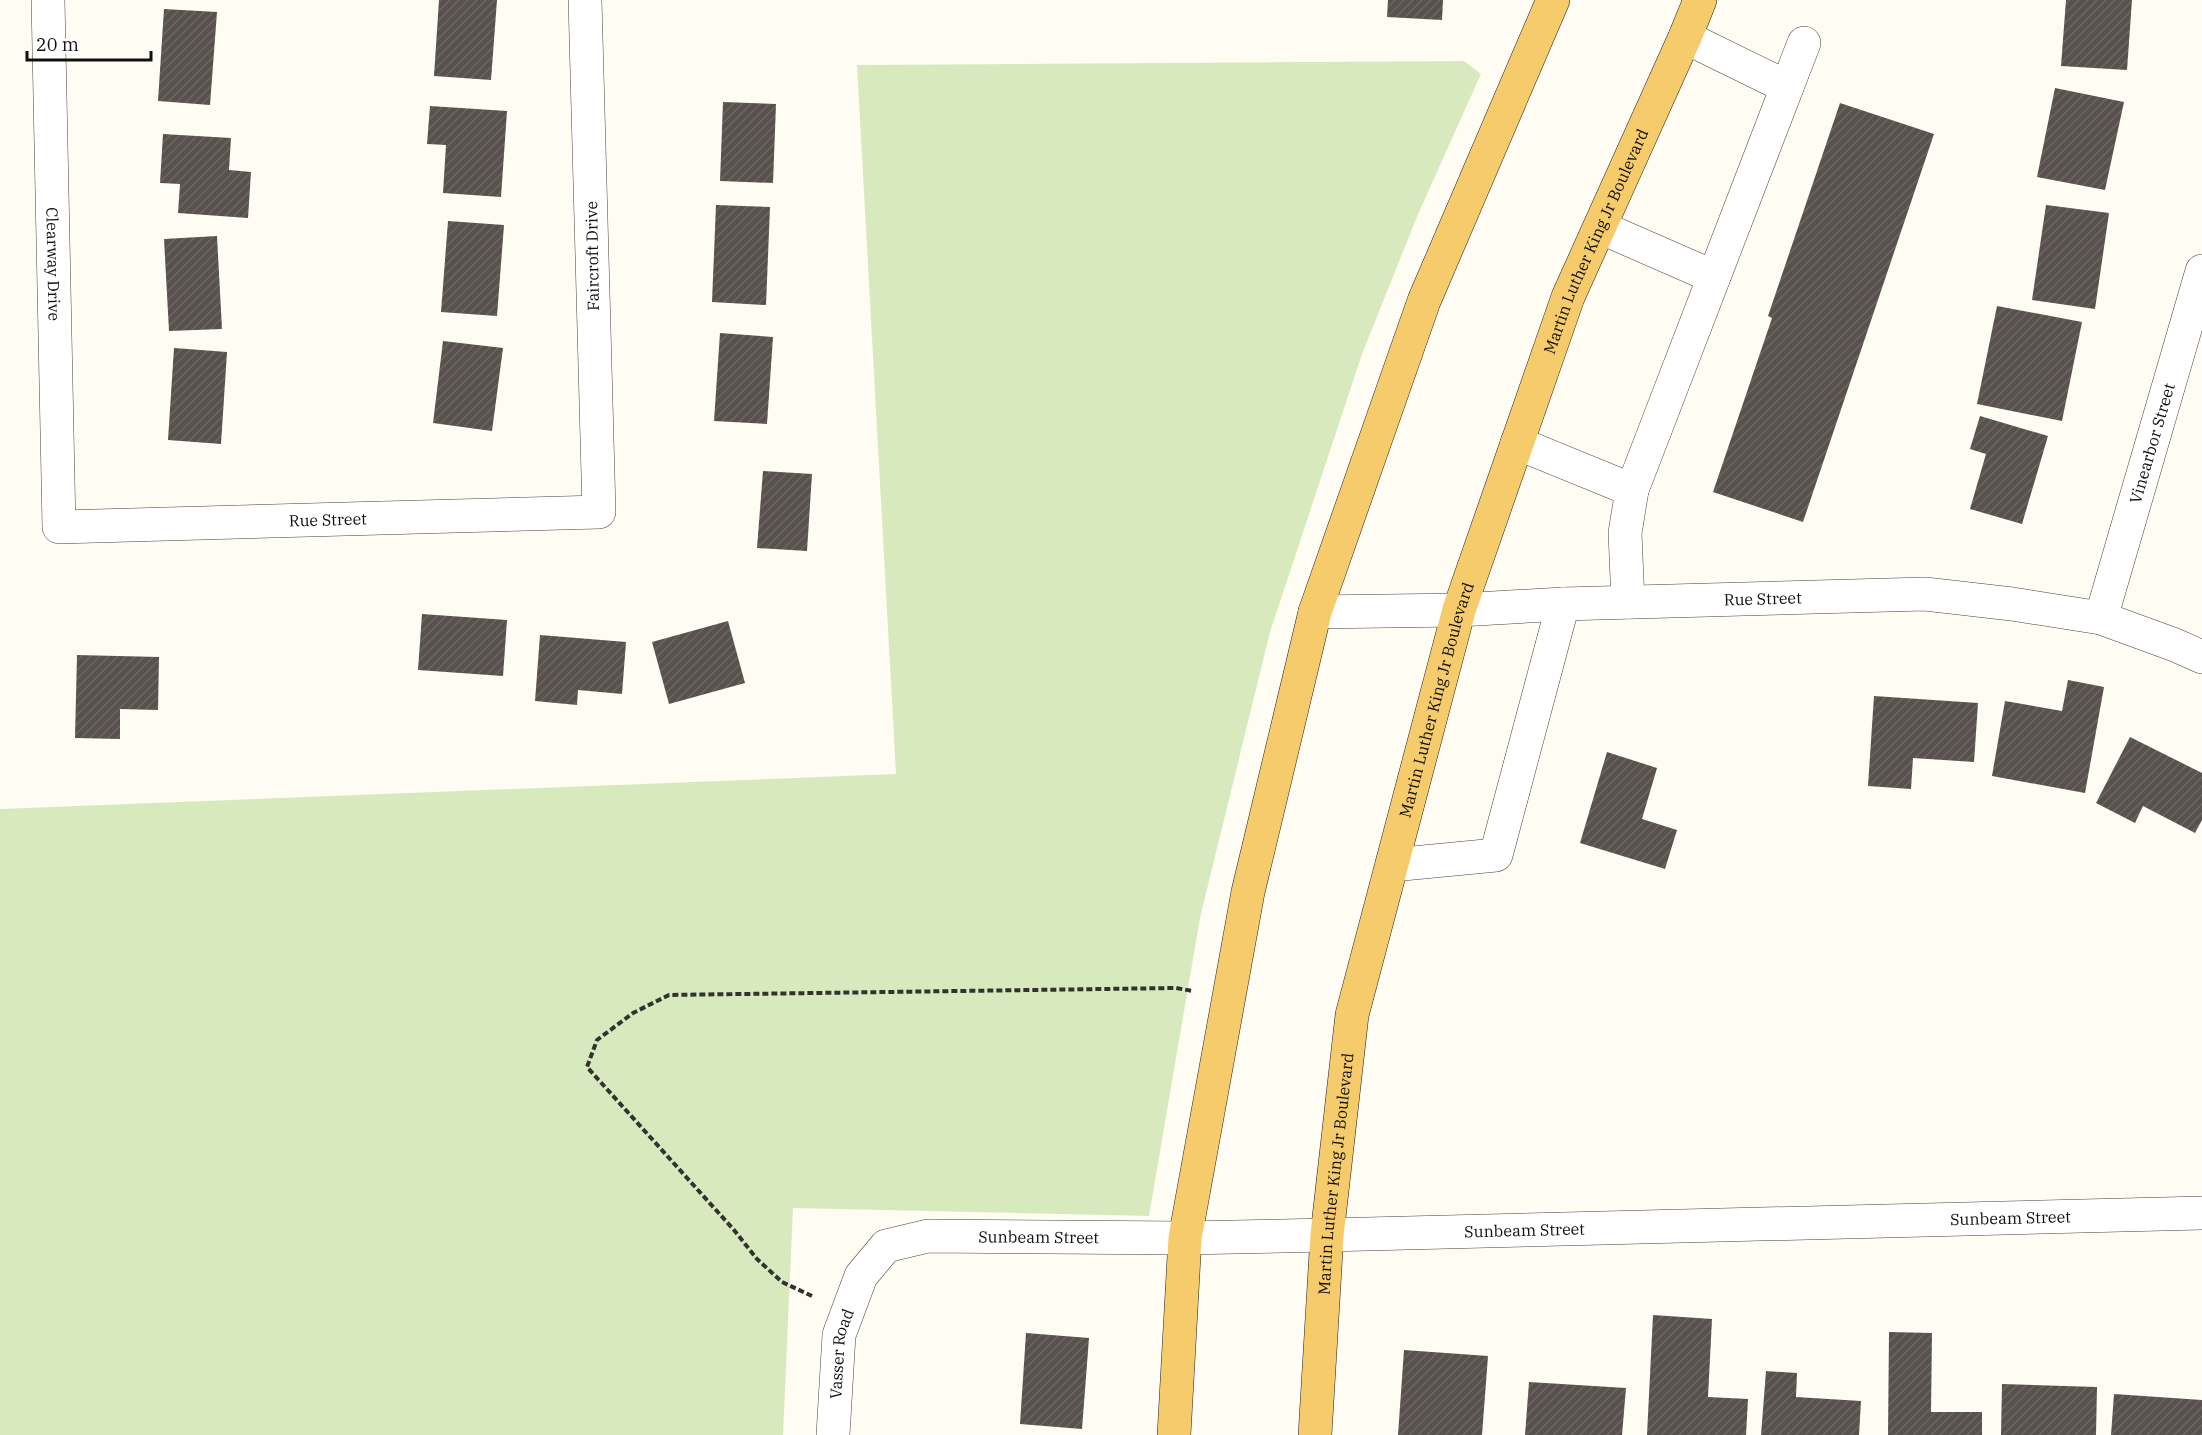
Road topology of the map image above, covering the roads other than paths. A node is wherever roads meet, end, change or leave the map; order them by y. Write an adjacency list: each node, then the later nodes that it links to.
1 (48, 0): 14 (street, Clearway Drive)
2 (585, 0): 13 (street, Faircroft Drive)
3 (1553, 0): 18 (main road)
4 (1700, 0): 5 (main road, Martin Luther King Jr Boulevard)
5 (1685, 37): 7 (street); 8 (main road, Martin Luther King Jr Boulevard)
6 (1804, 43): 7 (street)
7 (1787, 87): 10 (street)
8 (1600, 227): 10 (street); 11 (main road, Martin Luther King Jr Boulevard)
9 (2202, 271): 19 (street, Vinearbor Street)
10 (1714, 277): 12 (street)
11 (1517, 443): 12 (street); 17 (main road, Martin Luther King Jr Boulevard)
12 (1632, 490): 15 (street)
13 (598, 513): 14 (street, Rue Street)
14 (59, 527)
15 (1628, 602): 16 (street, Rue Street); 19 (street, Rue Street)
16 (1563, 604): 17 (street, Rue Street); 21 (street)
17 (1459, 610): 18 (street, Rue Street); 21 (main road, Martin Luther King Jr Boulevard)
18 (1316, 612): 24 (main road)
19 (2101, 618): 20 (street, Rue Street)
20 (2202, 657)
21 (1392, 865): 23 (main road, Martin Luther King Jr Boulevard)
22 (2202, 1213): 23 (street, Sunbeam Street)
23 (1327, 1235): 24 (street, Sunbeam Street); 28 (main road, Martin Luther King Jr Boulevard)
24 (1185, 1238): 25 (street, Sunbeam Street); 27 (main road)
25 (861, 1276): 26 (street, Vasser Road)
26 (833, 1435)
27 (1174, 1435)
28 (1315, 1435)

